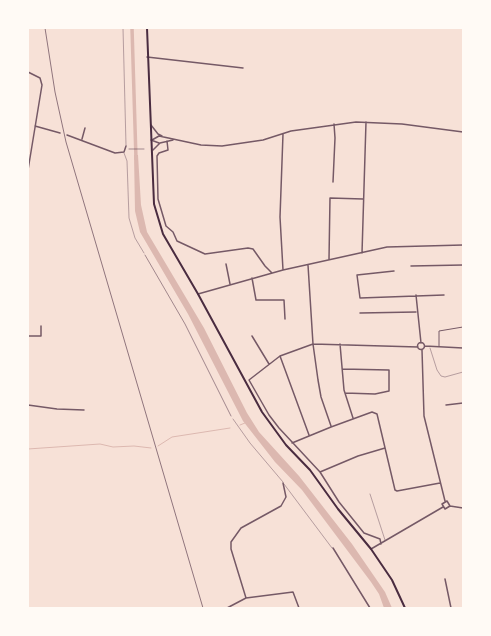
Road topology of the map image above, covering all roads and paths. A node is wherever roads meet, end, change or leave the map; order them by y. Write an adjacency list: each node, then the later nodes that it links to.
1 (123, 28): 21 (lane)
2 (147, 28): 3 (main road)
3 (147, 57): 4 (street); 7 (main road)
4 (243, 68)
5 (28, 72): 9 (street)
6 (366, 122): 8 (street); 11 (street); 28 (street)
7 (150, 124): 15 (street); 17 (main road)
8 (334, 124): 13 (street); 27 (street)
9 (35, 126): 12 (street); 26 (street)
10 (85, 128): 16 (street)
11 (463, 132)
12 (60, 133)
13 (282, 134): 18 (street); 37 (street)
14 (67, 135): 16 (street)
15 (164, 137): 17 (street); 18 (street)
16 (82, 140): 24 (street)
17 (151, 140): 20 (street); 25 (main road)
18 (177, 140): 19 (street)
19 (167, 141): 20 (street); 39 (street)
20 (160, 143): 25 (street)
21 (126, 146): 24 (street)
22 (129, 149): 23 (path)
23 (144, 149)
24 (124, 152): 30 (lane)
25 (152, 152): 42 (main road)
26 (28, 170)
27 (333, 182)
28 (363, 199): 31 (street); 32 (street)
29 (463, 245): 31 (street)
30 (144, 253): 73 (path)
31 (362, 253): 32 (street)
32 (329, 260): 34 (street)
33 (226, 264): 41 (street)
34 (308, 265): 37 (street); 53 (street)
35 (463, 265): 36 (street)
36 (411, 266)
37 (283, 270): 39 (street)
38 (394, 271): 43 (street)
39 (272, 273): 40 (street)
40 (252, 278): 41 (street); 47 (street)
41 (230, 284): 42 (street)
42 (198, 294): 66 (main road)
43 (416, 295): 44 (street); 45 (street)
44 (444, 295)
45 (416, 312): 46 (street); 52 (street)
46 (360, 313)
47 (285, 319)
48 (41, 326): 50 (street)
49 (463, 327): 58 (street)
50 (28, 336)
51 (252, 336): 62 (street)
52 (421, 343): 55 (street); 56 (street)
53 (313, 344): 54 (street); 61 (street); 74 (street)
54 (340, 344): 56 (street); 63 (street)
55 (425, 346): 57 (street); 60 (street)
56 (418, 347): 60 (street)
57 (430, 347): 58 (street); 64 (lane)
58 (439, 347): 59 (street)
59 (463, 348)
60 (422, 350): 82 (street)
61 (280, 356): 62 (street); 75 (street)
62 (269, 364): 65 (street)
63 (342, 369): 67 (street); 67 (street)
64 (463, 372)
65 (254, 389): 66 (street); 76 (street)
66 (250, 391): 79 (main road)
67 (345, 393): 72 (street)
68 (463, 403): 70 (street)
69 (28, 405): 71 (street)
70 (446, 405)
71 (84, 410)
72 (353, 418): 74 (street); 77 (street)
73 (233, 419): 81 (lane)
74 (331, 427): 75 (street)
75 (309, 436): 76 (street)
76 (292, 443): 78 (street)
77 (385, 448): 80 (street); 82 (street)
78 (305, 457): 79 (street); 80 (street)
79 (301, 461): 84 (main road)
80 (320, 472): 83 (street)
81 (283, 482): 92 (lane); 95 (street)
82 (440, 483): 86 (street)
83 (327, 484): 84 (street); 91 (street)
84 (322, 487): 93 (main road)
85 (370, 494): 90 (lane)
86 (445, 501): 87 (street); 88 (street)
87 (450, 506): 88 (street); 89 (street)
88 (443, 508): 90 (street)
89 (463, 508)
90 (385, 541): 91 (street)
91 (381, 544): 93 (street)
92 (332, 548): 98 (street)
93 (371, 549): 99 (main road)
94 (445, 579): 100 (street)
95 (246, 598): 96 (street); 97 (street)
96 (228, 608)
97 (299, 608)
98 (370, 608)
99 (405, 608)
100 (451, 608)

